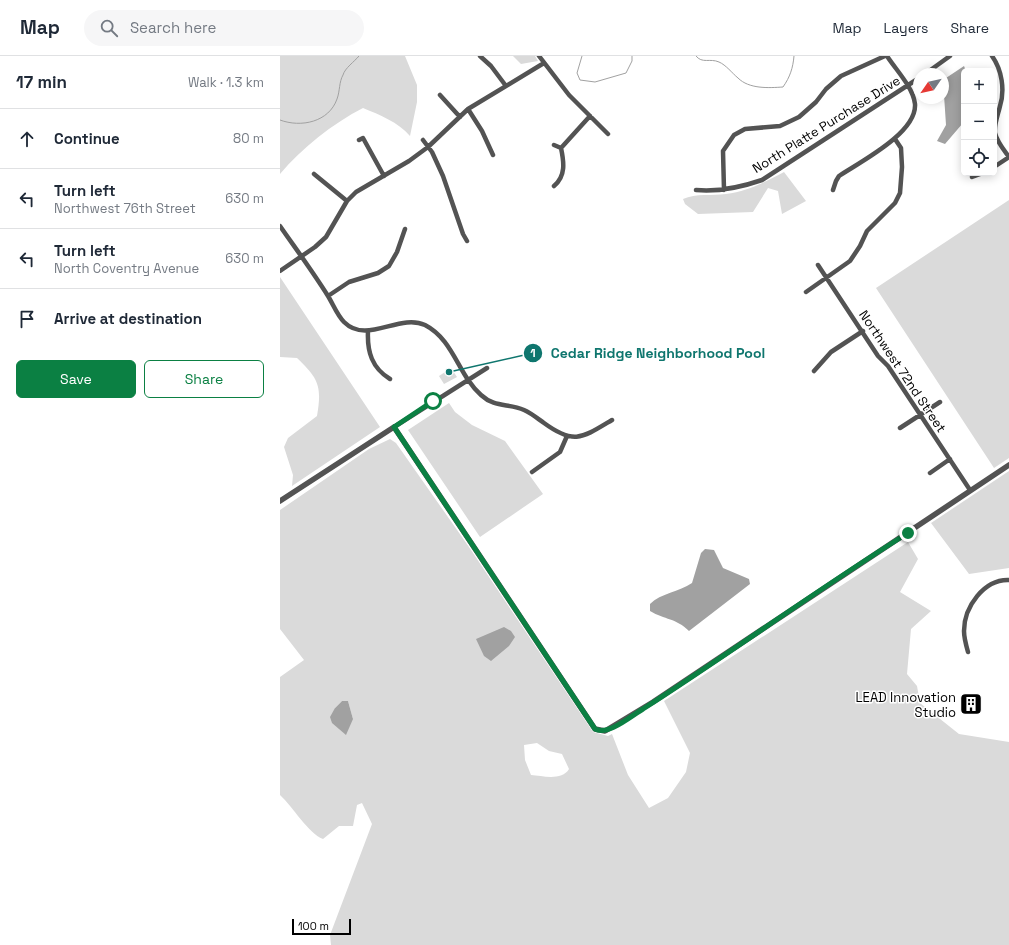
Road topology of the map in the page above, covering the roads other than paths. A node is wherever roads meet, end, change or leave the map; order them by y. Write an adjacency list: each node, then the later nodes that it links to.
1 (480, 56): 9 (street)
2 (539, 56): 6 (street)
3 (886, 56): 10 (street); 29 (street)
4 (950, 56): 7 (street)
5 (992, 56): 23 (street)
6 (544, 63): 9 (street); 13 (street)
7 (933, 68)
8 (913, 82): 10 (street, North Platte Purchase Drive)
9 (506, 86): 12 (street)
10 (907, 86): 16 (street); 29 (street, North Platte Purchase Drive)
11 (440, 95): 14 (street)
12 (468, 110): 14 (street); 22 (street)
13 (590, 116): 15 (street); 21 (street)
14 (460, 117): 20 (street)
15 (608, 134)
16 (895, 138): 30 (street); 38 (street)
17 (359, 140): 26 (street)
18 (423, 140): 20 (street)
19 (554, 145): 21 (street)
20 (428, 147): 26 (street); 34 (street)
21 (561, 148): 27 (street)
22 (493, 155)
23 (1009, 157): 24 (street)
24 (997, 165)
25 (314, 174): 31 (street)
26 (384, 176): 31 (street)
27 (554, 186)
28 (696, 190): 29 (street, North Platte Purchase Drive)
29 (724, 190)
30 (833, 190)
31 (346, 201): 35 (street)
32 (280, 226): 35 (street)
33 (404, 229): 40 (street)
34 (467, 241)
35 (301, 256): 37 (street); 40 (street)
36 (818, 265): 38 (street, Northwest 72nd Street)
37 (280, 271)
38 (827, 278): 39 (street); 42 (street, Northwest 72nd Street)
39 (806, 292)
40 (328, 296): 41 (street)
41 (368, 331): 45 (street); 46 (street)
42 (862, 331): 44 (street); 48 (street, Northwest 72nd Street)
43 (487, 368): 46 (street)
44 (814, 371)
45 (390, 379)
46 (470, 379): 50 (street); 52 (street)
47 (940, 402): 48 (street)
48 (920, 414): 51 (street); 53 (street, Northwest 72nd Street)
49 (612, 420): 52 (street)
50 (394, 427): 57 (street); 58 (street)
51 (900, 428)
52 (567, 436): 55 (street)
53 (950, 459): 56 (street); 57 (street, Northwest 72nd Street)
54 (1009, 464): 57 (street)
55 (532, 472)
56 (930, 473)
57 (970, 490)
58 (280, 501)
59 (1009, 580): 60 (street)
60 (968, 652)

